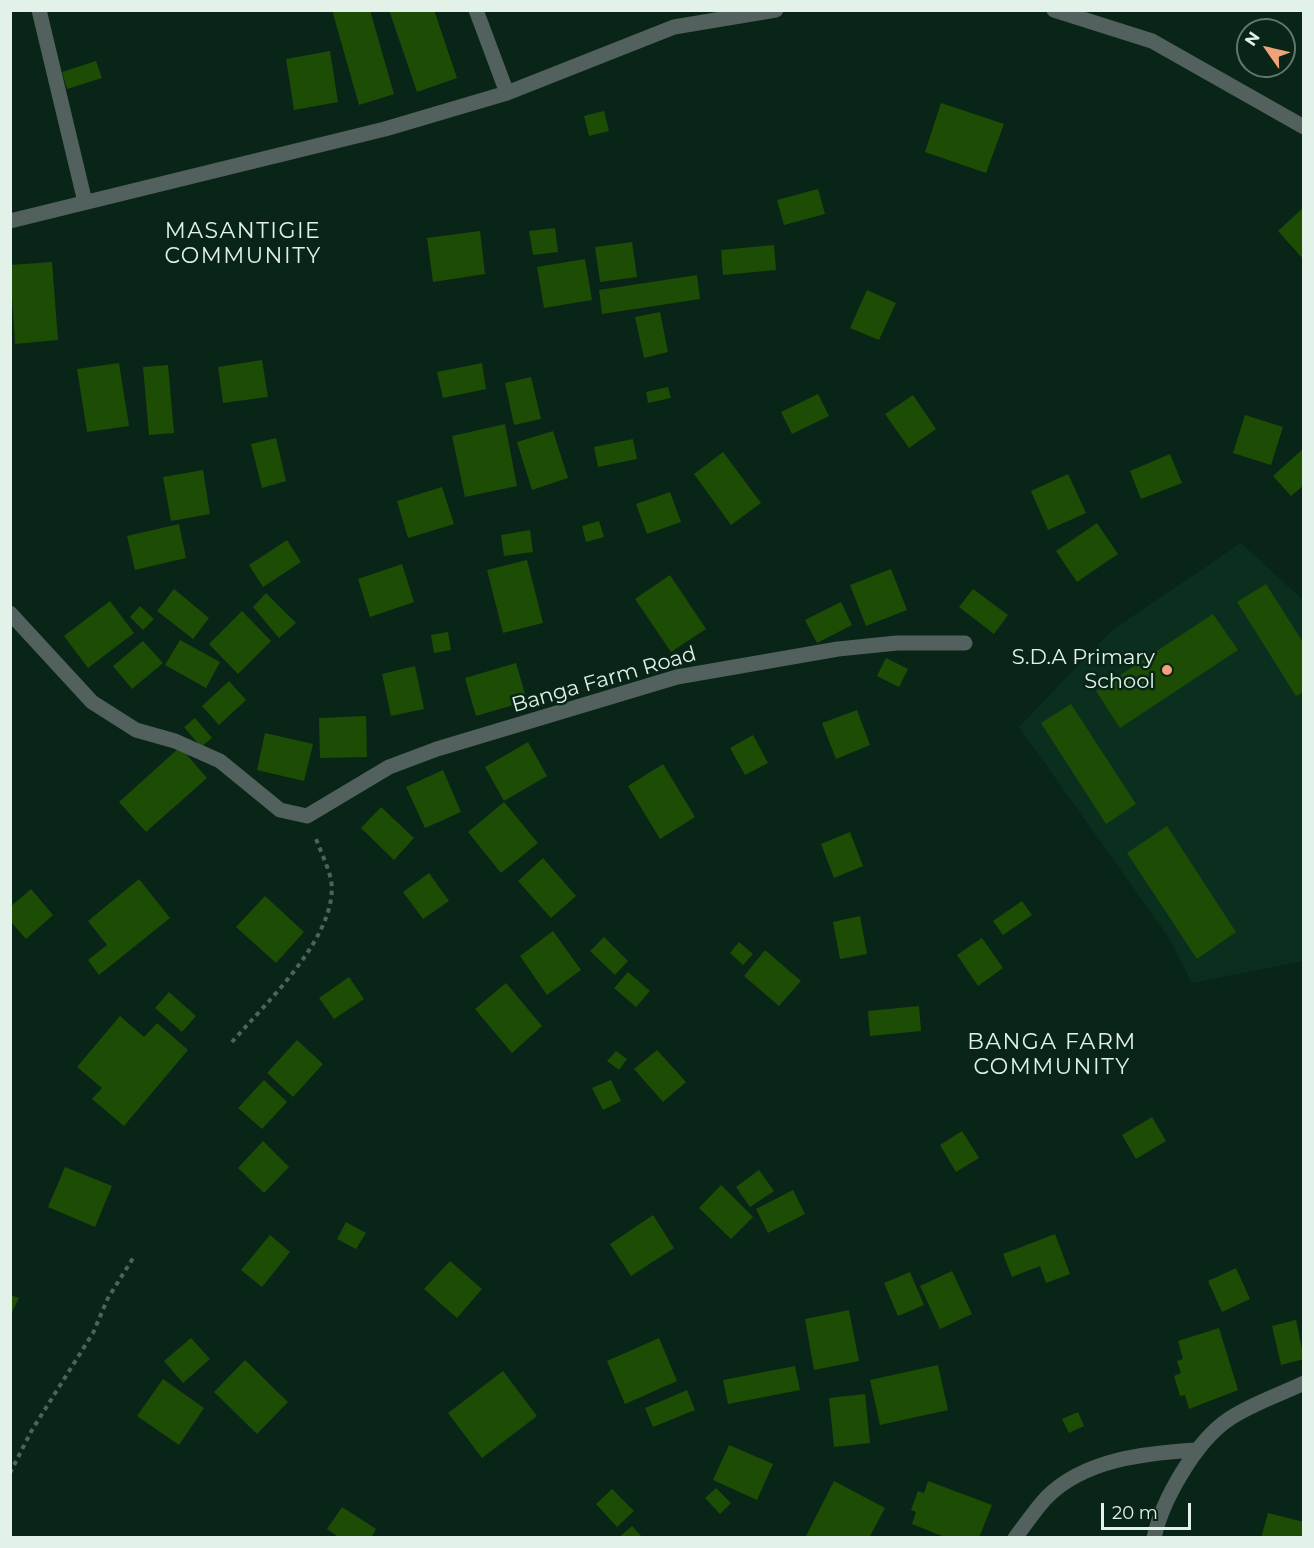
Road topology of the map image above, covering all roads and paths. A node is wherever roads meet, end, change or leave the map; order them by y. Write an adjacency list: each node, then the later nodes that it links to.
1 (39, 10): 7 (street)
2 (476, 10): 5 (street)
3 (776, 10): 5 (street)
4 (1054, 10): 6 (street)
5 (507, 93): 7 (street)
6 (1304, 126)
7 (85, 202): 8 (street)
8 (10, 221)
9 (10, 613): 11 (street)
10 (965, 643): 11 (street, Banga Farm Road)
11 (307, 816): 12 (path)
12 (232, 1042)
13 (135, 1255): 16 (path)
14 (1304, 1383): 15 (street)
15 (1197, 1450): 17 (street); 18 (street)
16 (10, 1473)
17 (1015, 1538)
18 (1154, 1538)

